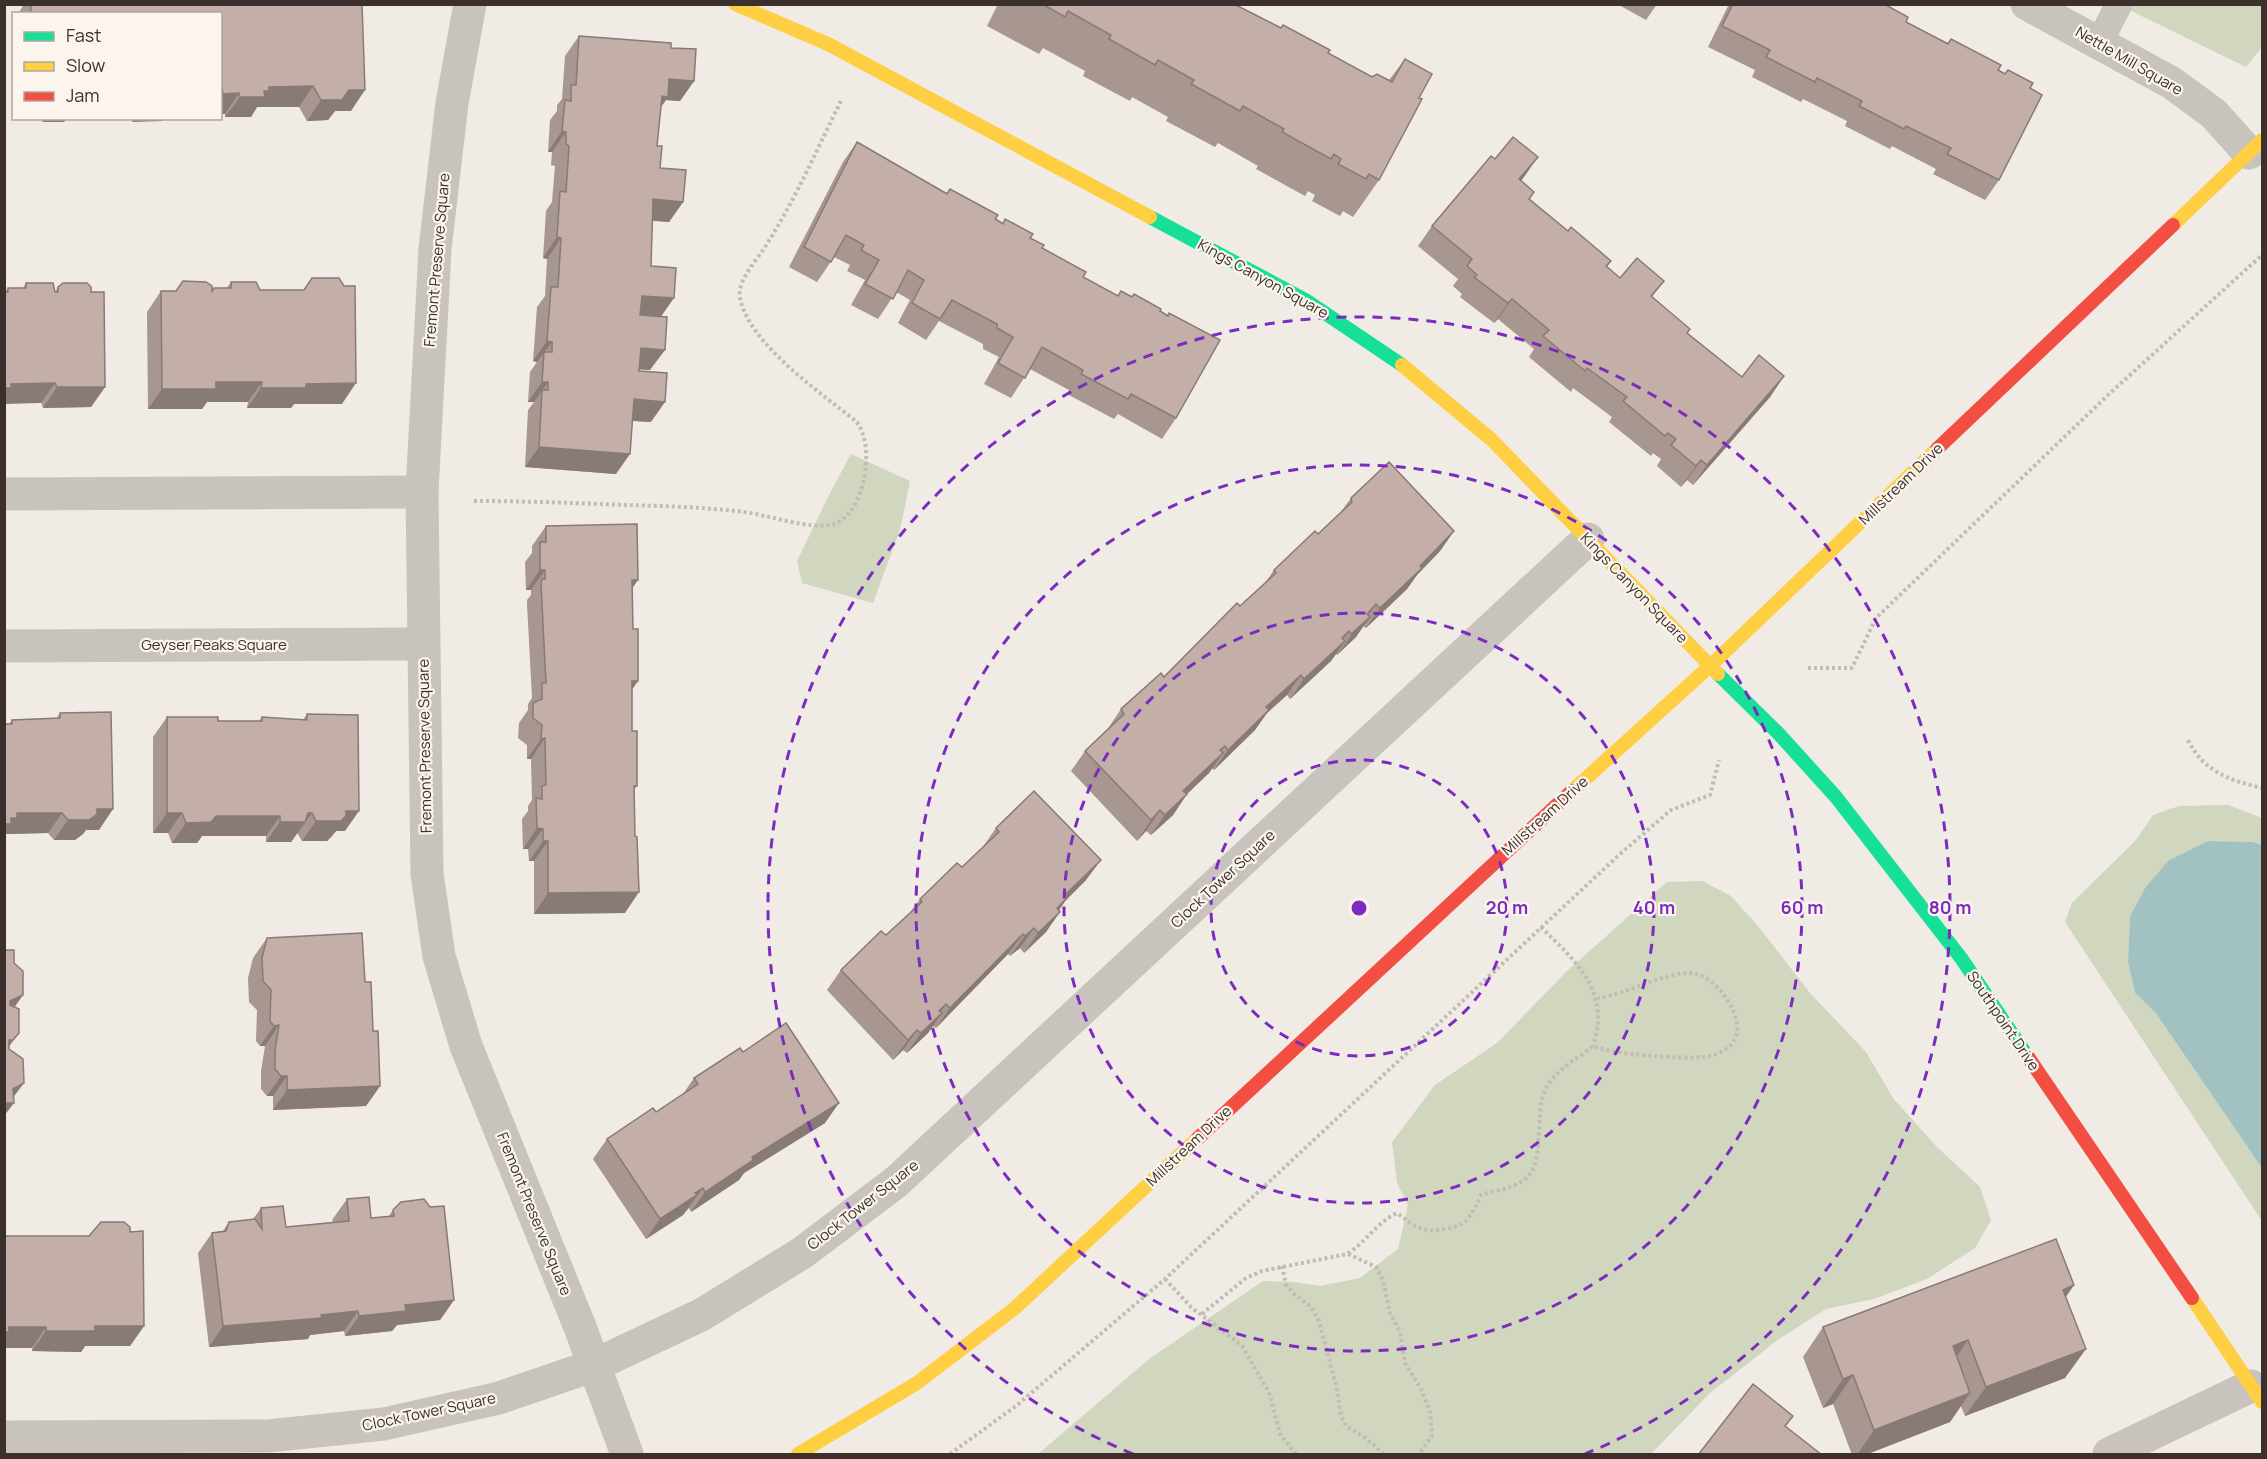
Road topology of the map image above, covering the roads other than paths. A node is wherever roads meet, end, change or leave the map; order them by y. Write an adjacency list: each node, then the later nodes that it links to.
1 (470, 4): 7 (street, Fremont Preserve Square)
2 (735, 4): 9 (street, Kings Canyon Square)
3 (2027, 4): 5 (street, Nettle Mill Square)
4 (2119, 4): 5 (lane)
5 (2099, 43): 6 (street, Nettle Mill Square)
6 (2258, 153): 12 (street, Millstream Drive)
7 (422, 492): 8 (street); 10 (street, Fremont Preserve Square)
8 (4, 494)
9 (1588, 539): 12 (street, Kings Canyon Square); 13 (street, Clock Tower Square)
10 (423, 644): 11 (street, Geyser Peaks Square); 13 (street, Fremont Preserve Square)
11 (4, 646)
12 (1710, 666): 14 (street, Southpoint Drive); 17 (street, Millstream Drive)
13 (595, 1365): 15 (street, Clock Tower Square); 16 (street, Fremont Preserve Square)
14 (2257, 1394): 18 (street)
15 (4, 1437)
16 (627, 1455)
17 (798, 1455)
18 (2109, 1455)

